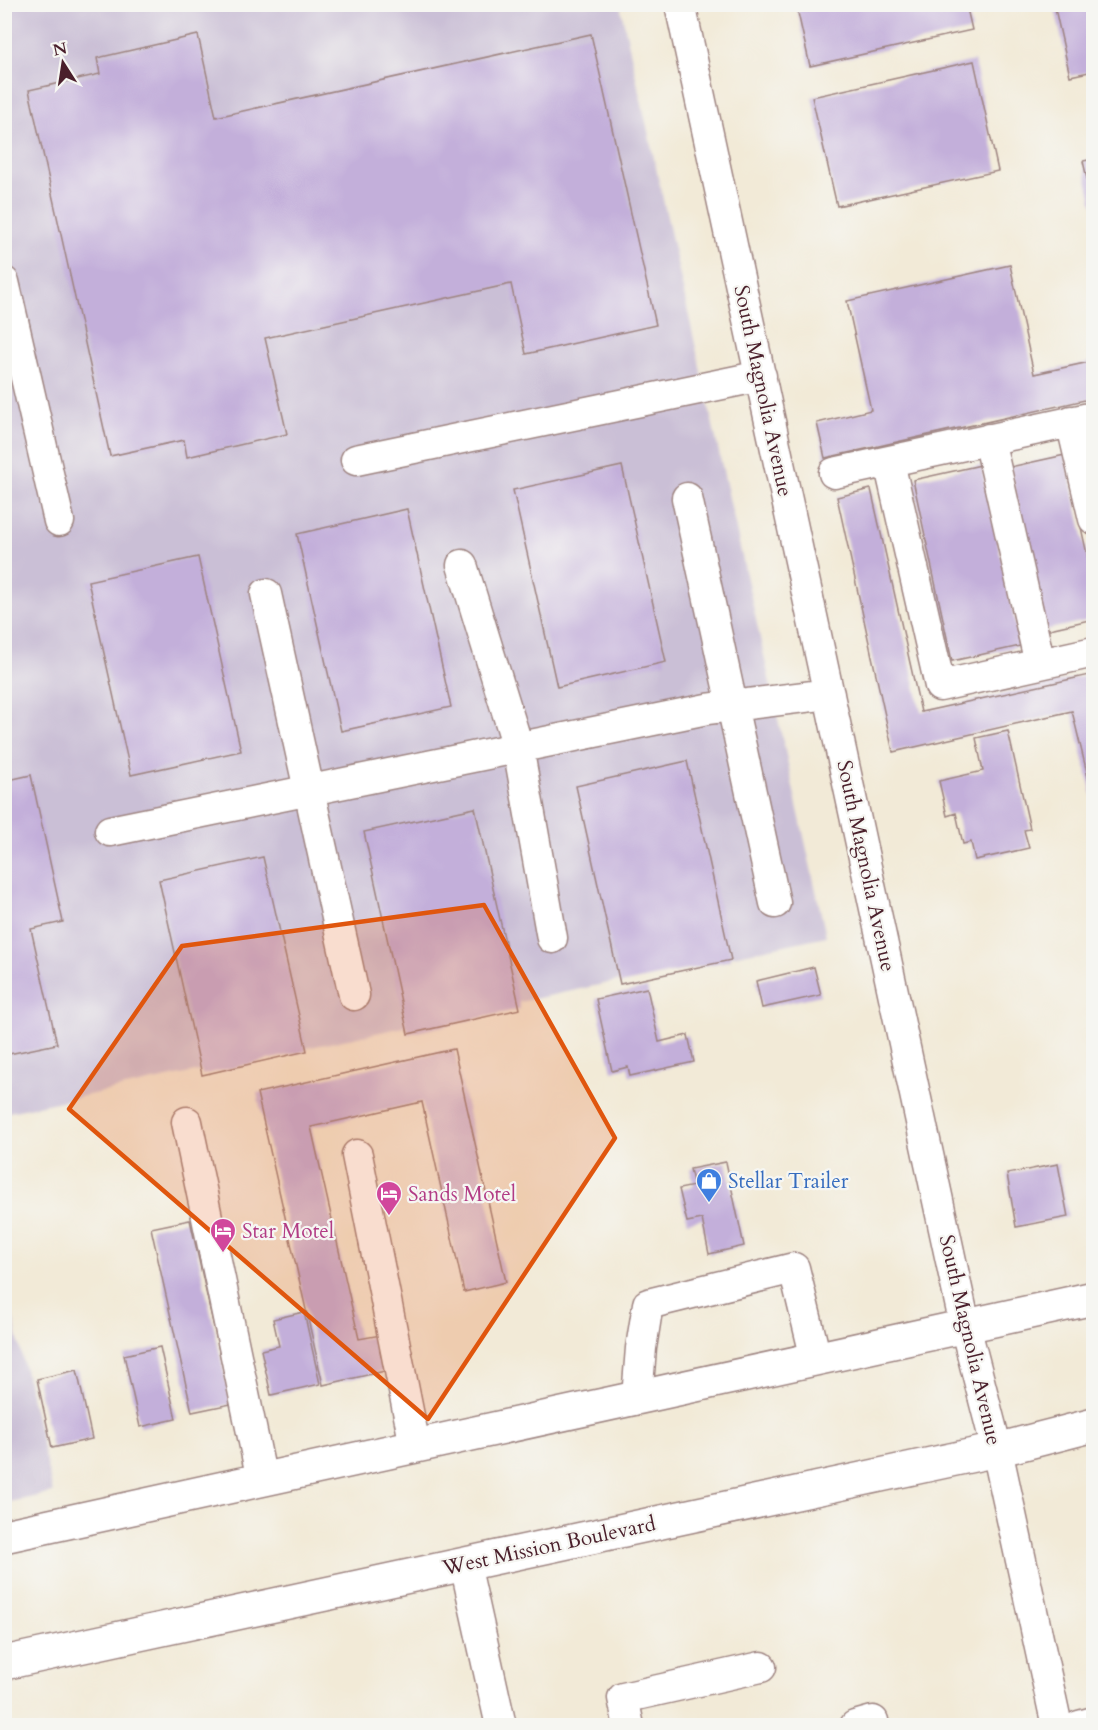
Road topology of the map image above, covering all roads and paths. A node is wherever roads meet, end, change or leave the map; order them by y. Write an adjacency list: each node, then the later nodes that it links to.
1 (680, 4): 3 (street, South Magnolia Avenue)
2 (4, 282): 11 (street)
3 (760, 376): 6 (street); 16 (street, South Magnolia Avenue)
4 (1082, 419): 5 (street); 10 (street)
5 (989, 440): 7 (street); 15 (street)
6 (356, 460)
7 (889, 462): 8 (street); 15 (street)
8 (834, 473)
9 (687, 498): 17 (street)
10 (1094, 519)
11 (59, 521)
12 (462, 565): 18 (street)
13 (266, 594): 19 (street)
14 (1094, 652): 15 (street)
15 (1040, 664)
16 (829, 694): 17 (street); 27 (street, South Magnolia Avenue)
17 (731, 706): 18 (street); 21 (street)
18 (518, 747): 19 (street); 22 (street)
19 (308, 790): 20 (street); 23 (street)
20 (110, 831)
21 (775, 903)
22 (552, 938)
23 (354, 995)
24 (187, 1122): 33 (street)
25 (357, 1155): 31 (street)
26 (1094, 1298): 27 (main road)
27 (965, 1326): 28 (main road); 32 (street, South Magnolia Avenue)
28 (816, 1359): 29 (main road); 29 (street)
29 (637, 1398): 31 (main road)
30 (1094, 1425): 32 (main road, West Mission Boulevard)
31 (415, 1446): 33 (main road)
32 (997, 1450): 35 (main road, West Mission Boulevard); 43 (street, South Magnolia Avenue)
33 (262, 1480): 34 (main road)
34 (5, 1535)
35 (465, 1564): 36 (main road, West Mission Boulevard); 39 (street)
36 (4, 1663)
37 (761, 1667): 40 (street)
38 (1094, 1722): 44 (street)
39 (501, 1725)
40 (629, 1725)
41 (855, 1725): 42 (street)
42 (874, 1725)
43 (1057, 1725)
44 (1079, 1725)

